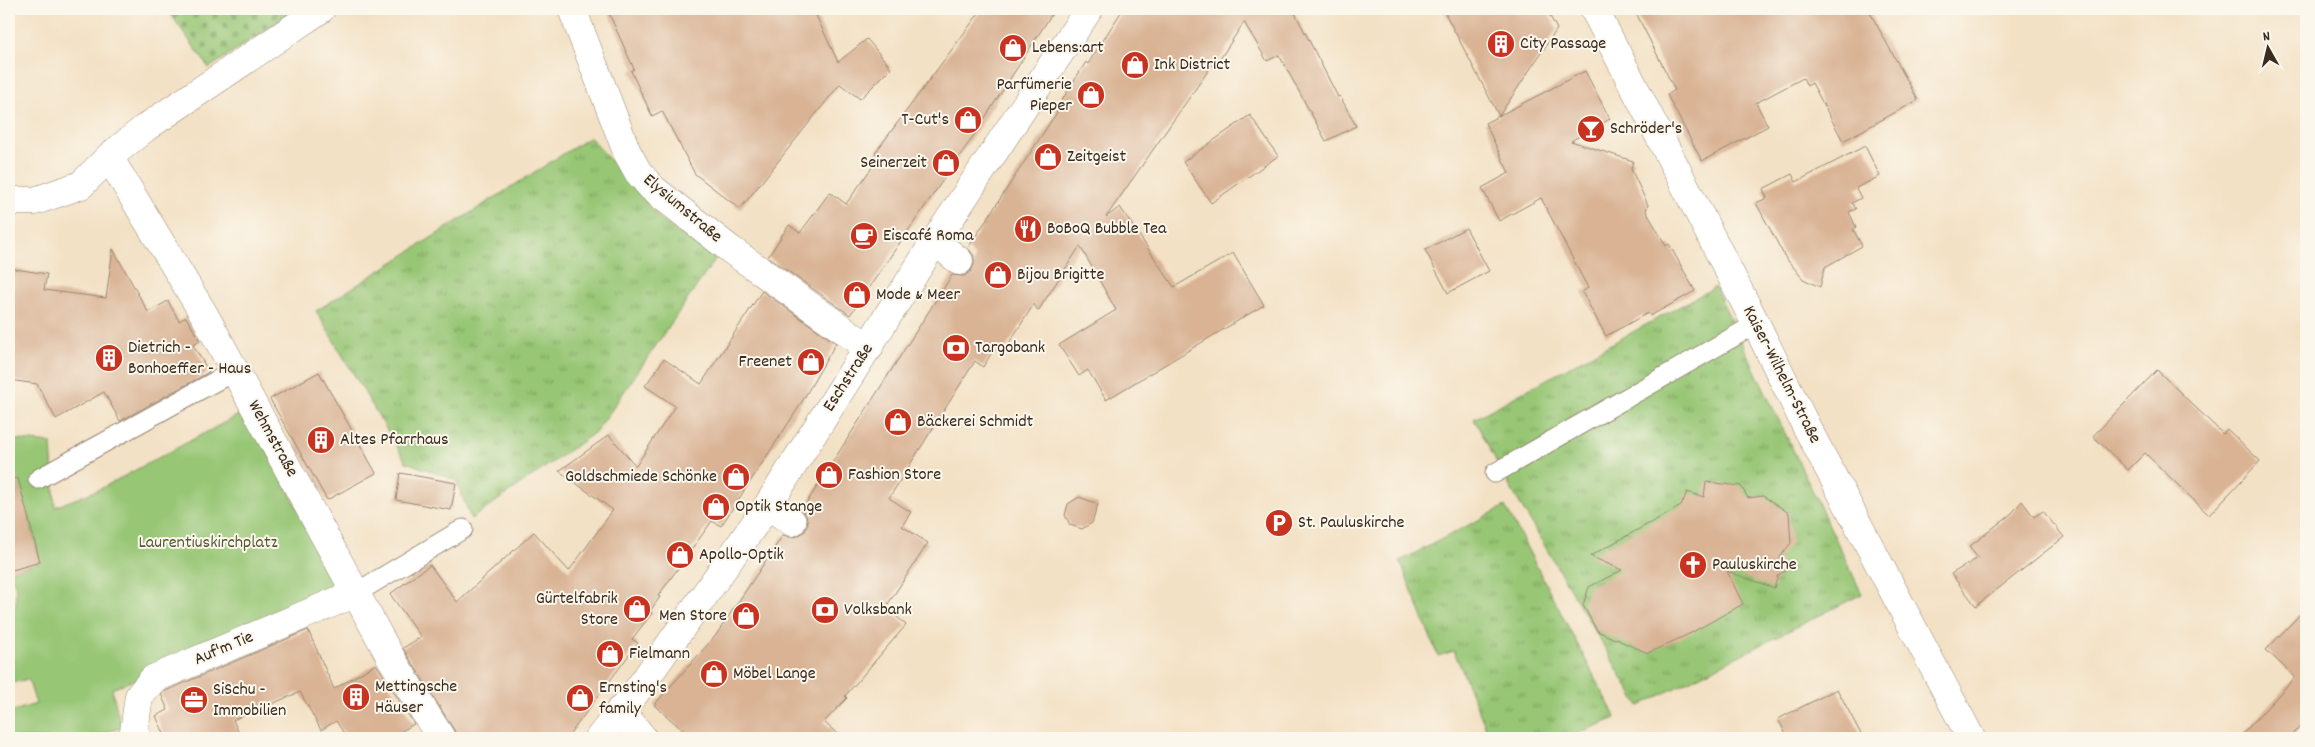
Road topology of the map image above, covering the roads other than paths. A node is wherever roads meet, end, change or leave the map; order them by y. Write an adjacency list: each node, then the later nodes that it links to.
1 (321, 9): 5 (street)
2 (572, 9): 10 (street, Elysiumstraße)
3 (1089, 9): 7 (street, Eschstraße)
4 (1594, 9): 9 (street, Kaiser-Wilhelm-Straße)
5 (109, 157): 6 (street); 11 (street, Wehmstraße)
6 (9, 200)
7 (935, 241): 8 (street); 10 (street, Eschstraße)
8 (960, 261)
9 (1756, 324): 12 (lane); 23 (street, Kaiser-Wilhelm-Straße)
10 (868, 348): 14 (street, Eschstraße)
11 (234, 371): 13 (lane); 17 (street, Wehmstraße)
12 (1495, 473)
13 (38, 479)
14 (768, 505): 15 (street); 18 (street, Eschstraße)
15 (792, 522)
16 (463, 529): 17 (lane)
17 (356, 593): 19 (street, Auf'm Tie); 20 (street, Wehmstraße)
18 (620, 710): 21 (street, Eschstraße); 22 (street)
19 (137, 738)
20 (441, 738)
21 (599, 738)
22 (642, 738)
23 (1971, 738)

